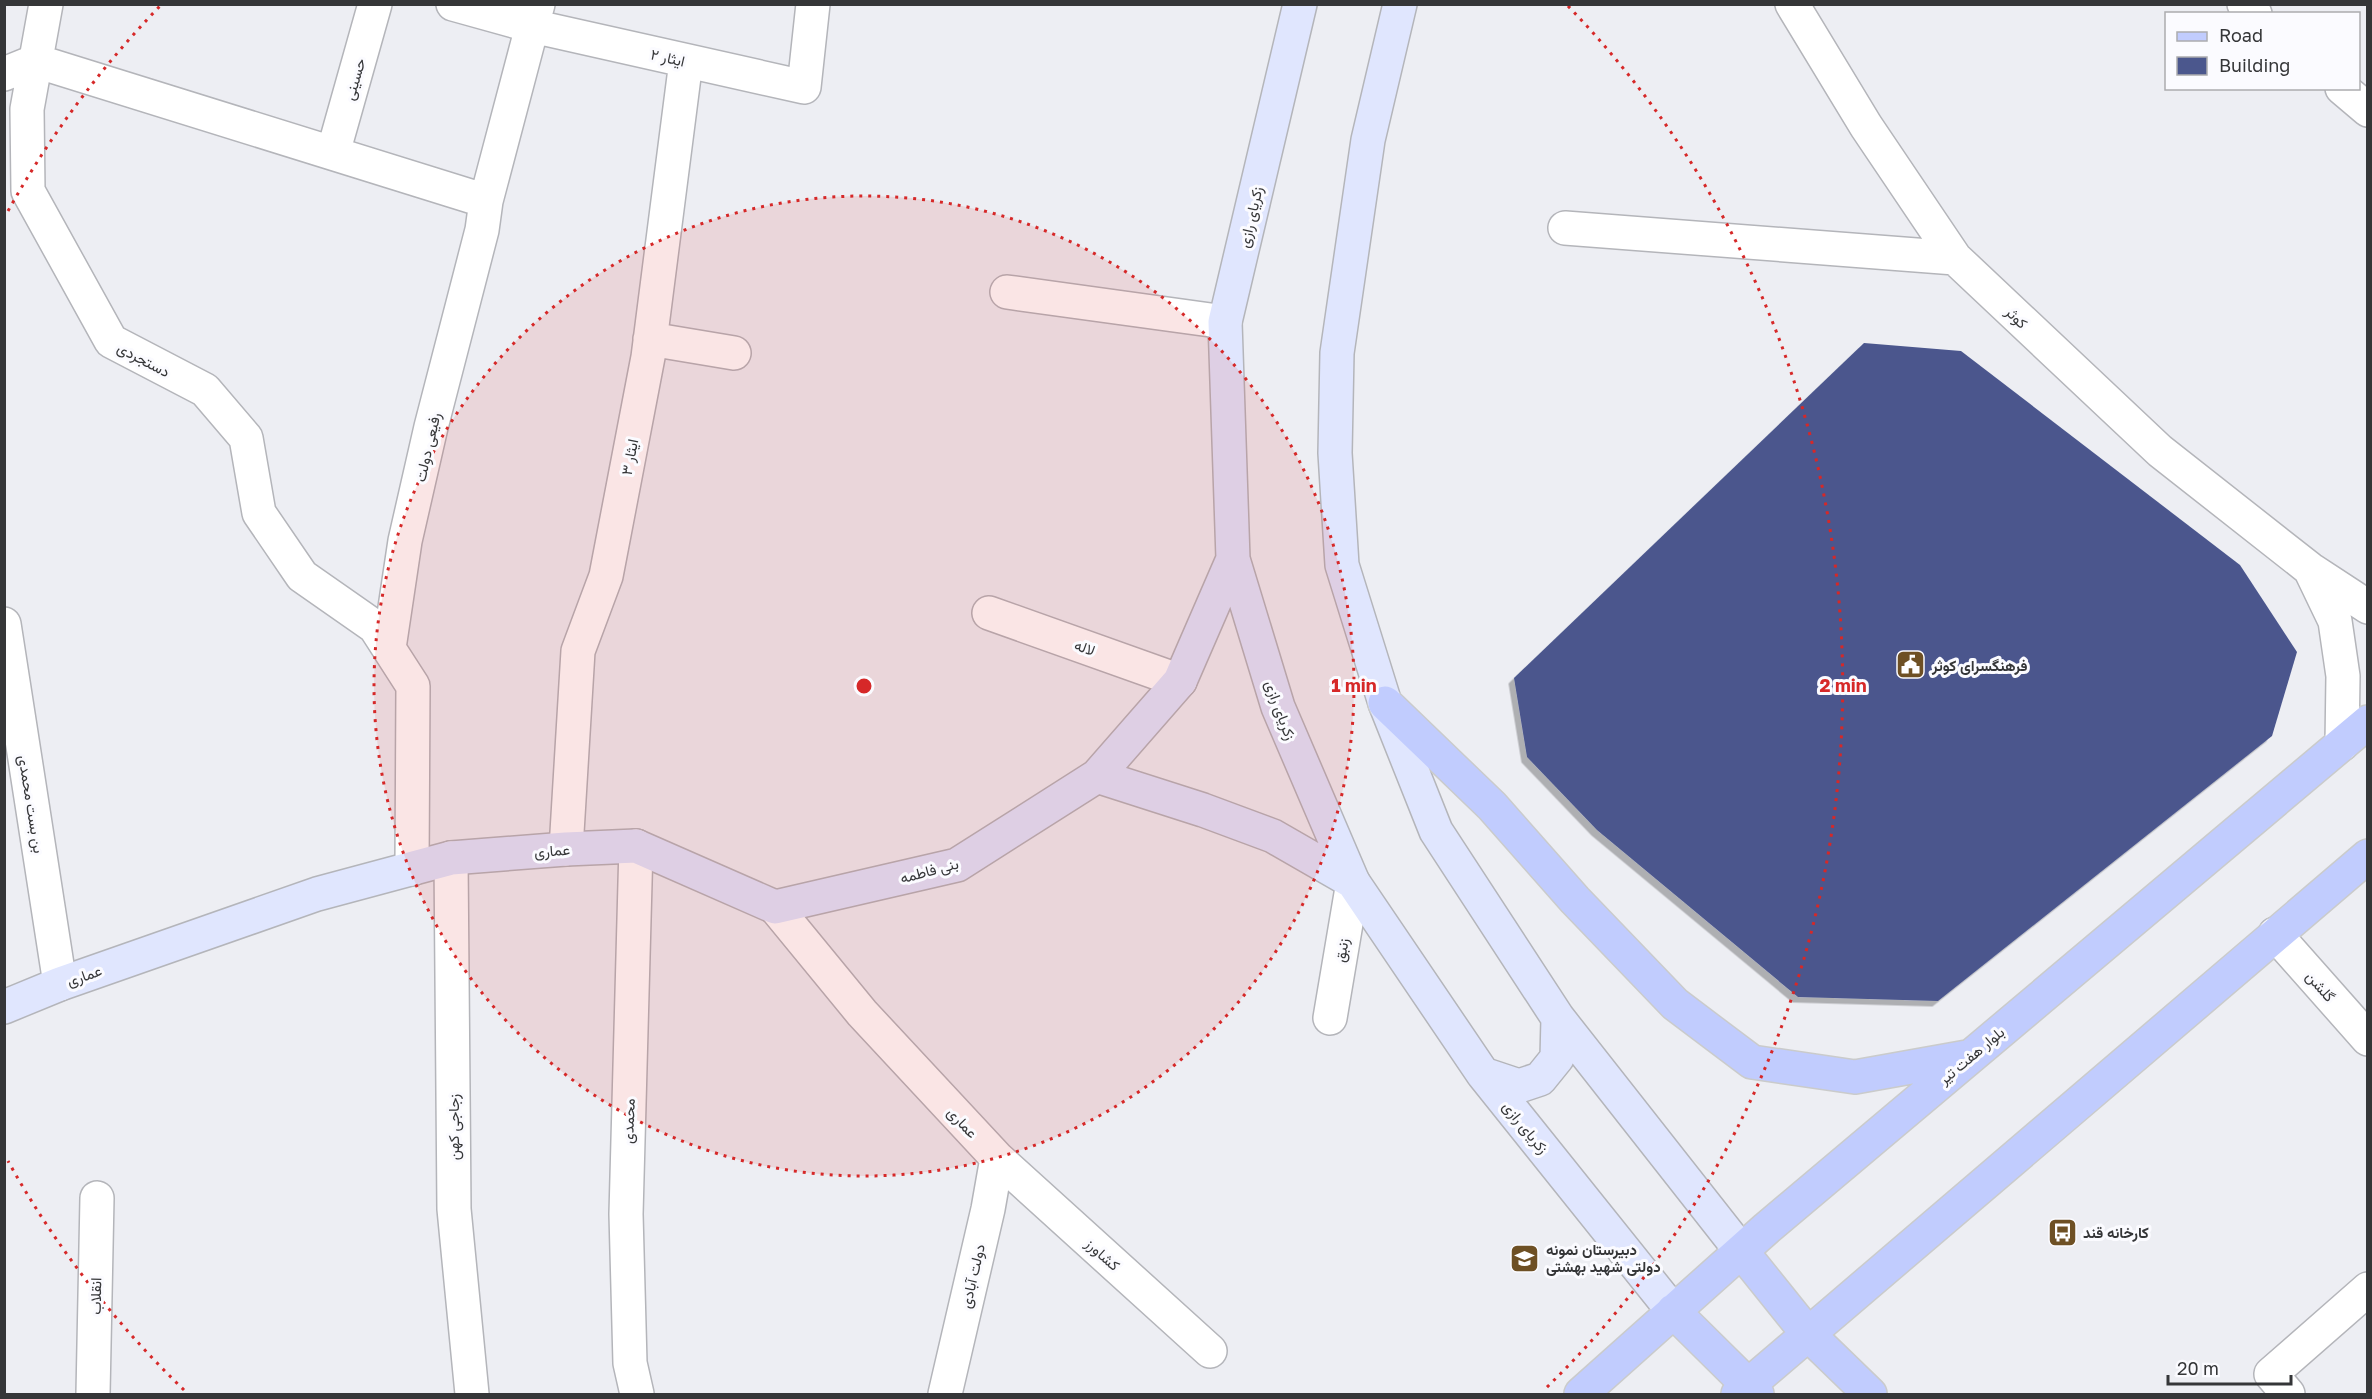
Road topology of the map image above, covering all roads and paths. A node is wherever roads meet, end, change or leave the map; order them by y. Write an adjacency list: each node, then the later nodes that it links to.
1 (46, 4): 9 (street, دستجردی)
2 (375, 4): 14 (street, حسینی)
3 (453, 4): 8 (street, ایثار ۲)
4 (813, 4): 10 (street, ایثار ۲)
5 (1300, 4): 19 (street, زکریای رازی)
6 (1400, 4): 29 (street)
7 (1792, 4): 17 (street, کوثر)
8 (535, 15): 10 (street, ایثار ۲); 15 (street, رفیعی دولت)
9 (36, 61): 11 (street); 14 (street); 27 (street, دستجردی)
10 (686, 61): 20 (street, ایثار ۳)
11 (4, 74)
12 (2344, 90): 13 (street)
13 (2367, 110)
14 (333, 153): 15 (street)
15 (486, 201): 27 (street, رفیعی دولت)
16 (1565, 228): 17 (street)
17 (1955, 258): 23 (street, کوثر)
18 (1007, 292): 19 (street)
19 (1225, 322): 22 (street, زکریای رازی)
20 (650, 339): 21 (street); 34 (street, ایثار ۳)
21 (734, 353)
22 (1233, 559): 28 (street, بنی فاطمه); 38 (street, زکریای رازی)
23 (2310, 569): 24 (street, کوثر); 31 (street)
24 (2367, 606)
25 (989, 613): 28 (street, لاله)
26 (4, 624): 41 (street, بن بست محمدی)
27 (388, 648): 37 (street)
28 (1180, 681): 32 (street, بنی فاطمه)
29 (1385, 703): 44 (street); 46 (main road)
30 (2367, 722): 31 (main road, بلوار هفت تیر)
31 (2342, 744): 46 (main road, بلوار هفت تیر)
32 (1097, 776): 38 (street); 39 (street, بنی فاطمه)
33 (636, 846): 34 (street, عماری); 39 (street, عماری); 58 (street, محمدی)
34 (566, 849): 36 (street, عماری)
35 (2367, 856): 40 (main road)
36 (451, 858): 37 (street, عماری); 57 (street, زجاجی کهن)
37 (412, 869): 41 (street, عماری)
38 (1353, 882): 43 (street, زنبق); 47 (street, زکریای رازی)
39 (775, 907): 48 (street, عماری)
40 (2275, 934): 45 (street, گلشن); 53 (main road)
41 (60, 984): 42 (street, عماری)
42 (4, 1007)
43 (1330, 1018)
44 (1558, 1018): 47 (street); 50 (street)
45 (2367, 1039)
46 (1968, 1056): 50 (main road, بلوار هفت تیر)
47 (1483, 1074): 52 (street, زکریای رازی)
48 (997, 1158): 54 (street, کشاورز); 59 (street, دولت آبادی)
49 (97, 1198): 56 (street, انقلاب)
50 (1742, 1252): 52 (main road, بلوار هفت تیر); 53 (main road)
51 (2367, 1288): 62 (street)
52 (1673, 1311): 55 (main road); 60 (main road, بلوار هفت تیر)
53 (1808, 1334): 55 (main road); 61 (main road)
54 (1210, 1351)
55 (1748, 1392)
56 (93, 1395)
57 (472, 1395)
58 (637, 1395)
59 (945, 1395)
60 (1581, 1395)
61 (1870, 1395)
62 (2288, 1395)

